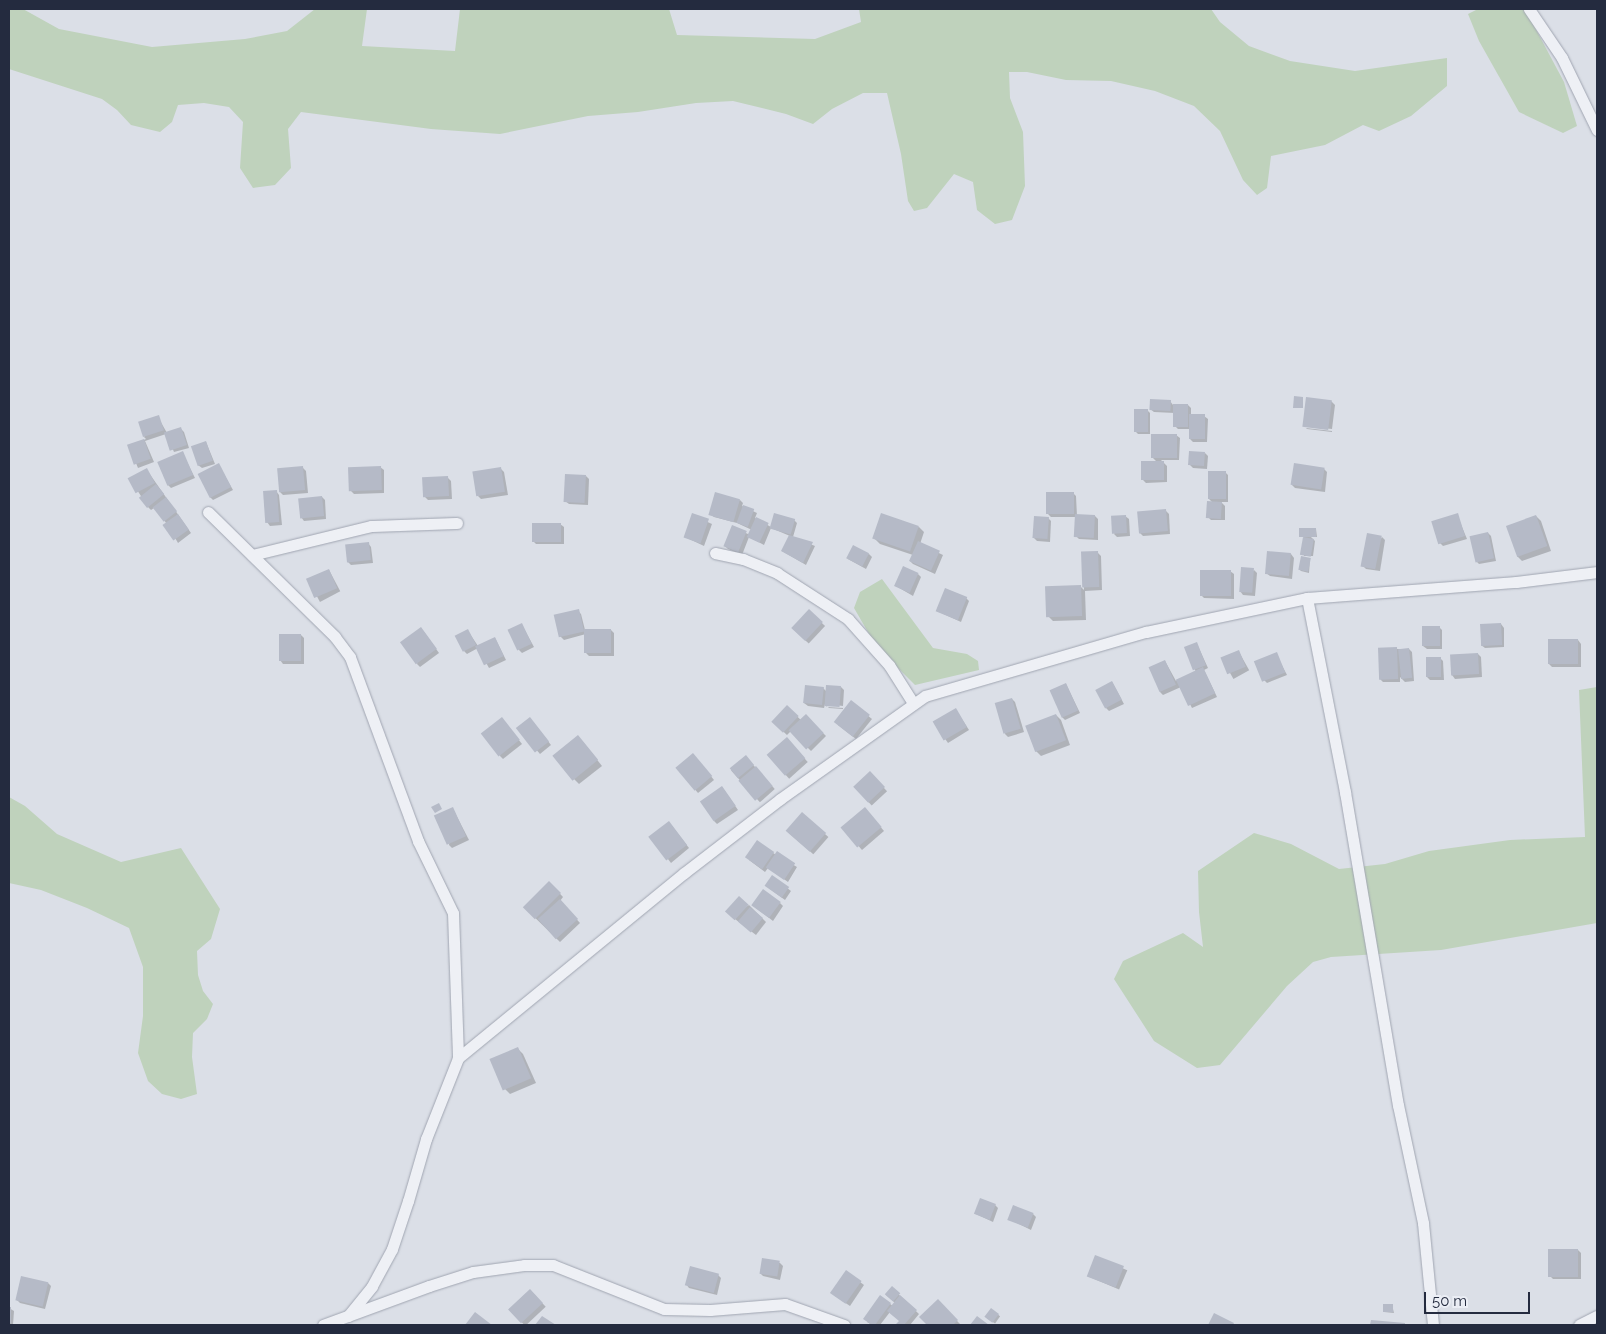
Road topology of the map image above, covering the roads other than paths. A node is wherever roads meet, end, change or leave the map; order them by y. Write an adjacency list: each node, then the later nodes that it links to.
1 (1529, 9): 2 (street)
2 (1597, 130)
3 (208, 512): 6 (street)
4 (457, 523): 6 (street)
5 (715, 552): 9 (street)
6 (252, 555): 10 (street)
7 (1597, 572): 8 (street)
8 (1307, 598): 9 (street); 15 (street)
9 (913, 703): 10 (street)
10 (458, 1058): 11 (street)
11 (348, 1316): 13 (street); 14 (street)
12 (1597, 1316): 16 (street)
13 (322, 1325)
14 (844, 1325)
15 (1433, 1325)
16 (1579, 1325)

